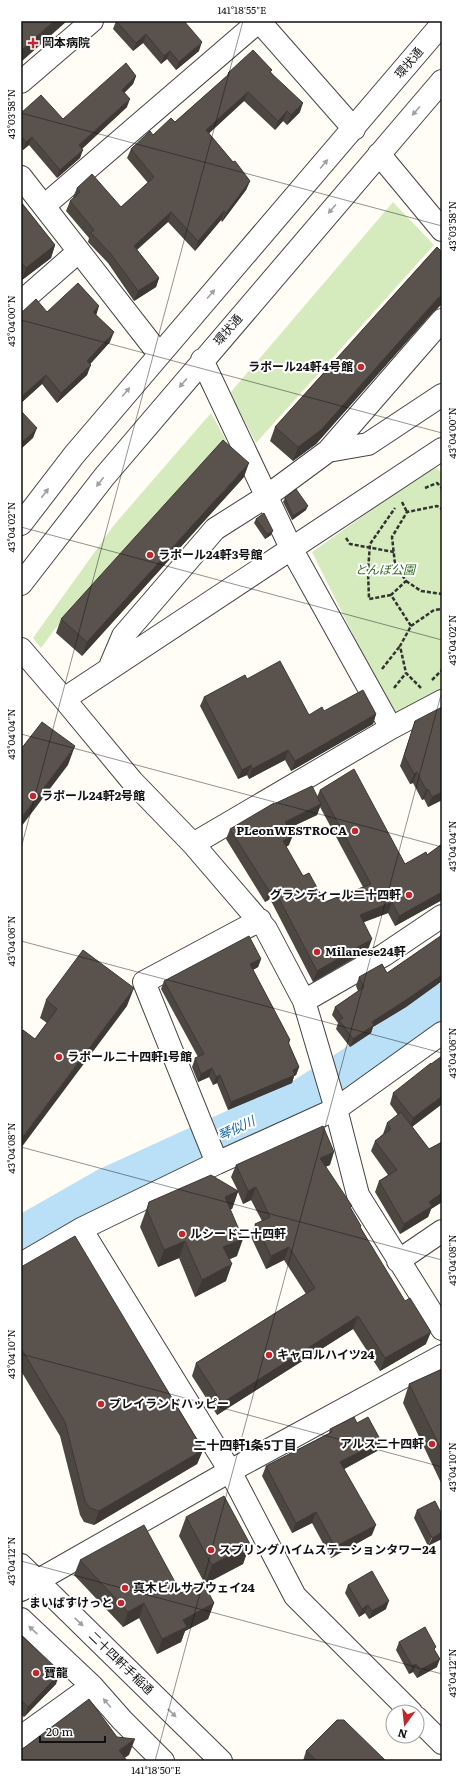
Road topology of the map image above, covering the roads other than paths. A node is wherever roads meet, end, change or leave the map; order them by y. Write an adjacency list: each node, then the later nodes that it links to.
1 (92, 21): 4 (street)
2 (259, 21): 6 (street); 9 (street)
3 (442, 24): 6 (street, 環状通)
4 (21, 82)
5 (442, 82): 7 (street, 環状通, one-way to 7)
6 (354, 129): 14 (street, 環状通, one-way to 6)
7 (379, 154): 10 (street); 15 (street, 環状通, one-way to 15)
8 (21, 176): 9 (street)
9 (44, 206): 11 (street)
10 (442, 230)
11 (78, 252): 12 (street); 14 (street)
12 (21, 302)
13 (442, 320): 17 (street)
14 (159, 354): 20 (street, 環状通, one-way to 14)
15 (202, 360): 19 (street); 22 (street, 環状通, one-way to 22)
16 (442, 395): 17 (street)
17 (328, 451): 19 (street)
18 (441, 451): 21 (street)
19 (267, 496): 21 (street); 24 (street)
20 (21, 524)
21 (291, 548): 24 (street); 27 (street)
22 (21, 584)
23 (21, 649): 25 (street)
24 (109, 669): 25 (street)
25 (64, 699): 28 (street)
26 (442, 701): 27 (street)
27 (391, 728): 28 (street)
28 (193, 844): 30 (street)
29 (442, 916): 31 (street)
30 (260, 920): 31 (street); 34 (street)
31 (304, 1001): 33 (street)
32 (442, 1033): 33 (street)
33 (334, 1104): 34 (street); 37 (street)
34 (215, 1158): 35 (street)
35 (81, 1229): 38 (street); 41 (street)
36 (442, 1231): 37 (street)
37 (398, 1261): 39 (street)
38 (21, 1264)
39 (442, 1329)
40 (442, 1356): 41 (street)
41 (230, 1471): 43 (street); 46 (street)
42 (21, 1565): 43 (street, 二十四軒手稲通)
43 (29, 1586): 51 (street, 二十四軒手稲通, one-way to 51)
44 (21, 1620): 45 (street, one-way to 44)
45 (92, 1686): 48 (street); 50 (street, one-way to 45)
46 (403, 1704)
47 (425, 1726): 49 (street)
48 (21, 1737)
49 (442, 1744)
50 (163, 1761)
51 (221, 1761)

